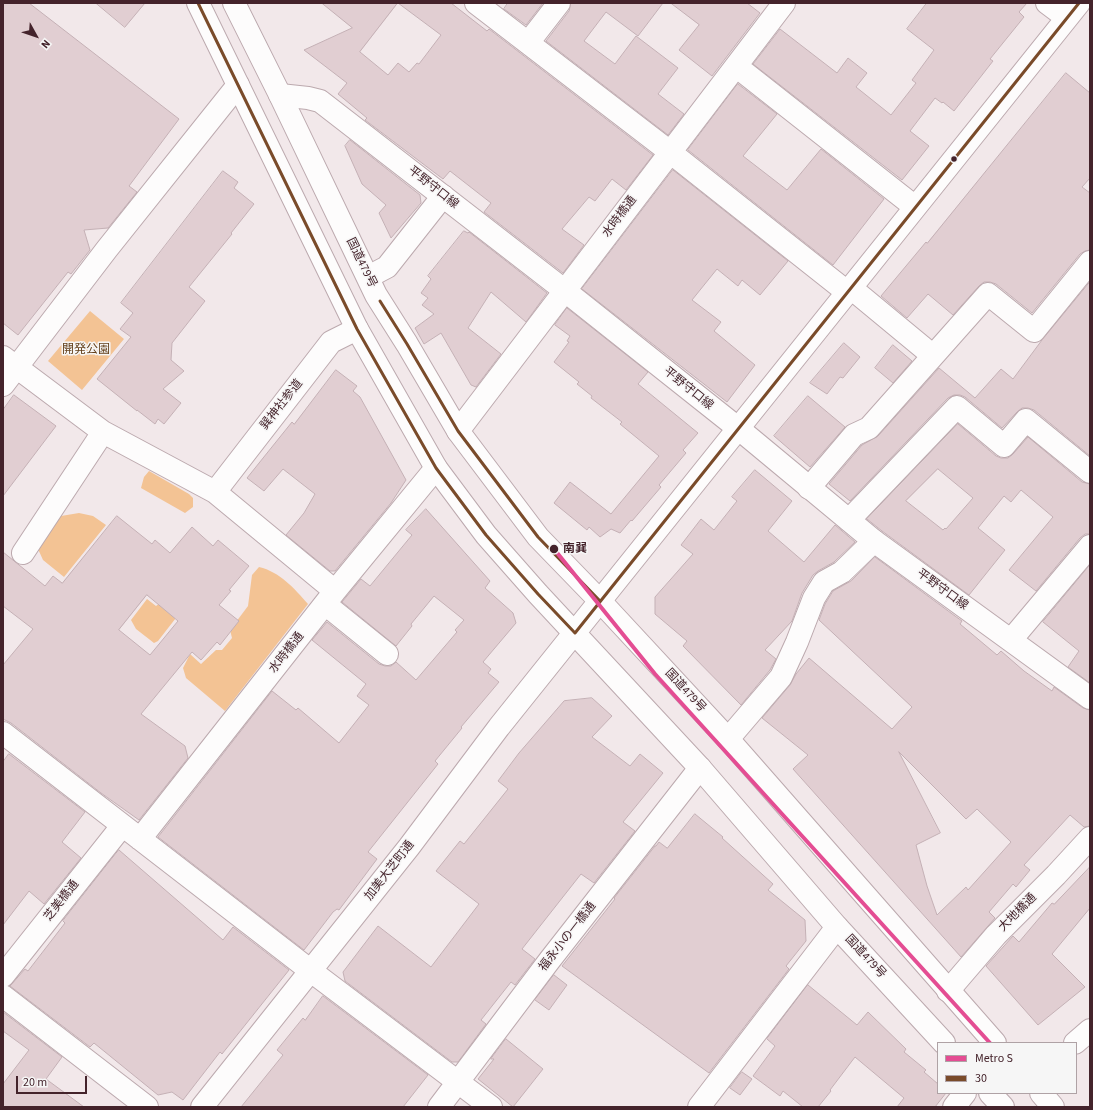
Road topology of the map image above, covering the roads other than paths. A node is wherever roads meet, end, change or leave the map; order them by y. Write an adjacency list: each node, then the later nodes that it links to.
1 (198, 3): 10 (main road, 国道479号)
2 (234, 3): 11 (main road, 国道479号)
3 (476, 3): 8 (main road)
4 (559, 3): 8 (main road)
5 (784, 3): 9 (main road, 水時橋通)
6 (1047, 3): 7 (main road)
7 (1073, 11): 14 (main road, 加美大芝町通)
8 (528, 43): 12 (main road)
9 (736, 66): 12 (main road, 水時橋通); 14 (main road)
10 (238, 85): 19 (main road, 国道479号); 21 (main road)
11 (280, 95): 13 (main road, 平野守口線); 16 (main road, 国道479号)
12 (670, 152): 17 (main road, 水時橋通); 18 (main road)
13 (443, 196): 16 (main road); 17 (main road, 平野守口線)
14 (915, 207): 18 (main road, 加美大芝町通)
15 (1090, 262): 20 (main road)
16 (368, 277): 24 (main road, 国道479号)
17 (564, 290): 23 (main road, 平野守口線); 24 (main road, 水時橋通)
18 (849, 290): 20 (main road); 23 (main road, 加美大芝町通)
19 (357, 329): 26 (main road, 国道479号); 29 (main road, 巽神社参道)
20 (932, 355): 28 (main road)
21 (10, 362): 22 (main road); 25 (main road)
22 (3, 385)
23 (739, 429): 28 (main road, 平野守口線); 35 (main road, 加美大芝町通)
24 (458, 431): 35 (main road, 国道479号)
25 (103, 432): 29 (main road); 33 (main road)
26 (436, 468): 34 (main road, 水時橋通); 36 (main road, 国道479号)
27 (1090, 472): 30 (main road)
28 (809, 488): 30 (main road, 平野守口線)
29 (215, 492): 34 (main road)
30 (849, 520): 31 (main road, 平野守口線)
31 (874, 541): 37 (main road, 平野守口線); 41 (main road)
32 (1090, 546): 37 (main road)
33 (23, 553)
34 (330, 597): 38 (main road); 45 (main road, 水時橋通)
35 (600, 601): 36 (main road, 加美大芝町通); 41 (main road, 国道479号)
36 (575, 633): 42 (main road, 国道479号); 47 (main road, 加美大芝町通)
37 (1011, 640): 39 (main road, 平野守口線)
38 (387, 654)
39 (1090, 698)
40 (3, 733): 43 (main road)
41 (728, 738): 49 (main road, 国道479号)
42 (700, 768): 46 (main road, 国道479号); 55 (main road, 福永小の一橋通)
43 (122, 826): 45 (main road); 48 (main road, 芝美橋通)
44 (1090, 838): 49 (main road, 大地橋通)
45 (140, 839): 47 (main road)
46 (837, 927): 52 (main road, 国道479号); 63 (main road)
47 (310, 971): 55 (main road); 60 (main road, 加美大芝町通)
48 (3, 976)
49 (948, 991): 53 (main road, 国道479号)
50 (3, 996): 59 (main road)
51 (1090, 1030): 54 (main road)
52 (943, 1042)
53 (994, 1042)
54 (1076, 1042)
55 (458, 1082): 61 (main road, 福永小の一橋通); 62 (main road)
56 (964, 1094): 64 (main road)
57 (991, 1094): 65 (main road)
58 (1042, 1094): 66 (main road)
59 (136, 1104)
60 (202, 1107)
61 (439, 1107)
62 (491, 1107)
63 (700, 1107)
64 (954, 1107)
65 (1003, 1107)
66 (1053, 1107)

